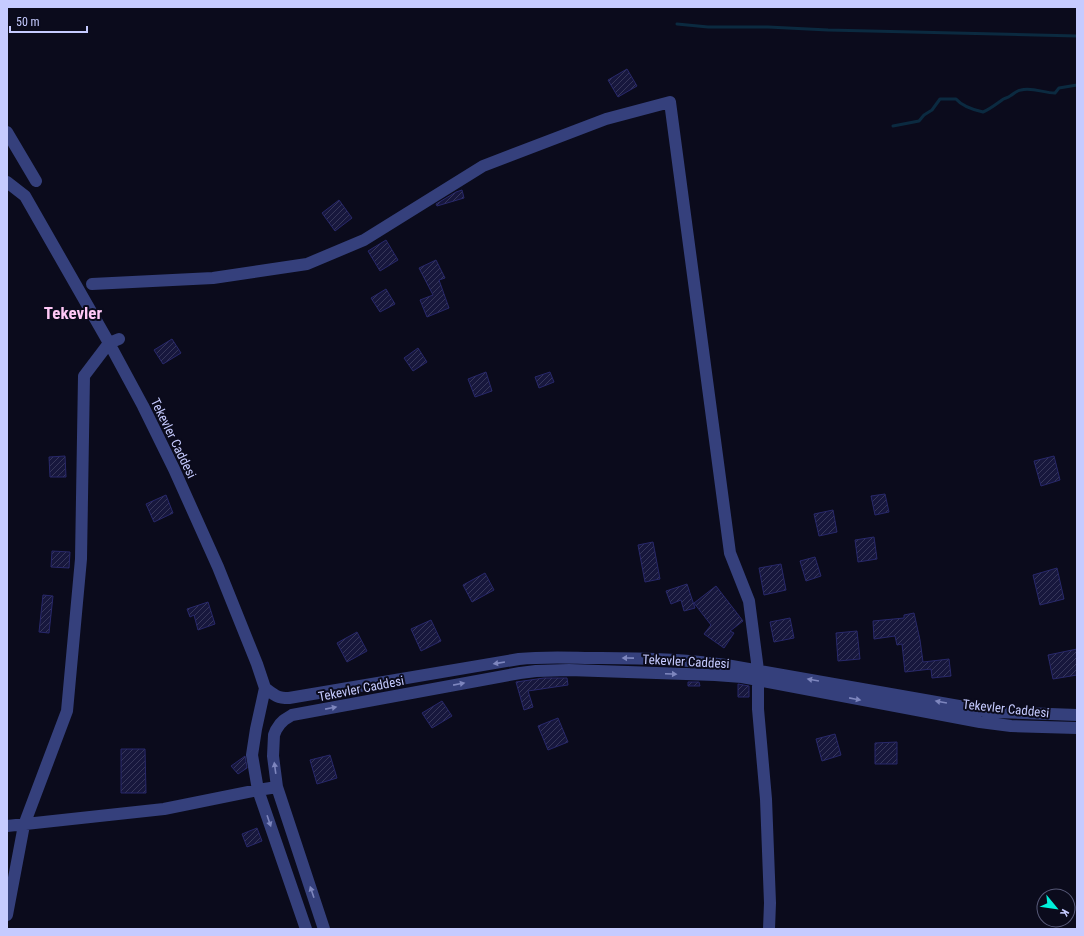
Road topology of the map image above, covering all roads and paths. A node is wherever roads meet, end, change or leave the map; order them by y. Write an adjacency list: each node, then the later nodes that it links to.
1 (7, 132): 2 (street)
2 (36, 181)
3 (7, 182): 5 (street, Tekevler Caddesi)
4 (92, 284): 6 (street)
5 (114, 341): 7 (street, Tekevler Caddesi); 12 (street)
6 (758, 675): 7 (street, one-way to 7); 8 (street, one-way to 6); 9 (street, Tekevler Caddesi, one-way to 9); 10 (street, Tekevler Caddesi, one-way to 6); 17 (street)
7 (265, 688): 11 (street)
8 (1077, 715)
9 (1077, 728)
10 (277, 787): 11 (street); 16 (street, one-way to 10)
11 (258, 790): 12 (street); 15 (street, one-way to 15)
12 (24, 825): 13 (street); 14 (street)
13 (7, 826)
14 (7, 916)
15 (306, 929)
16 (324, 929)
17 (769, 929)

